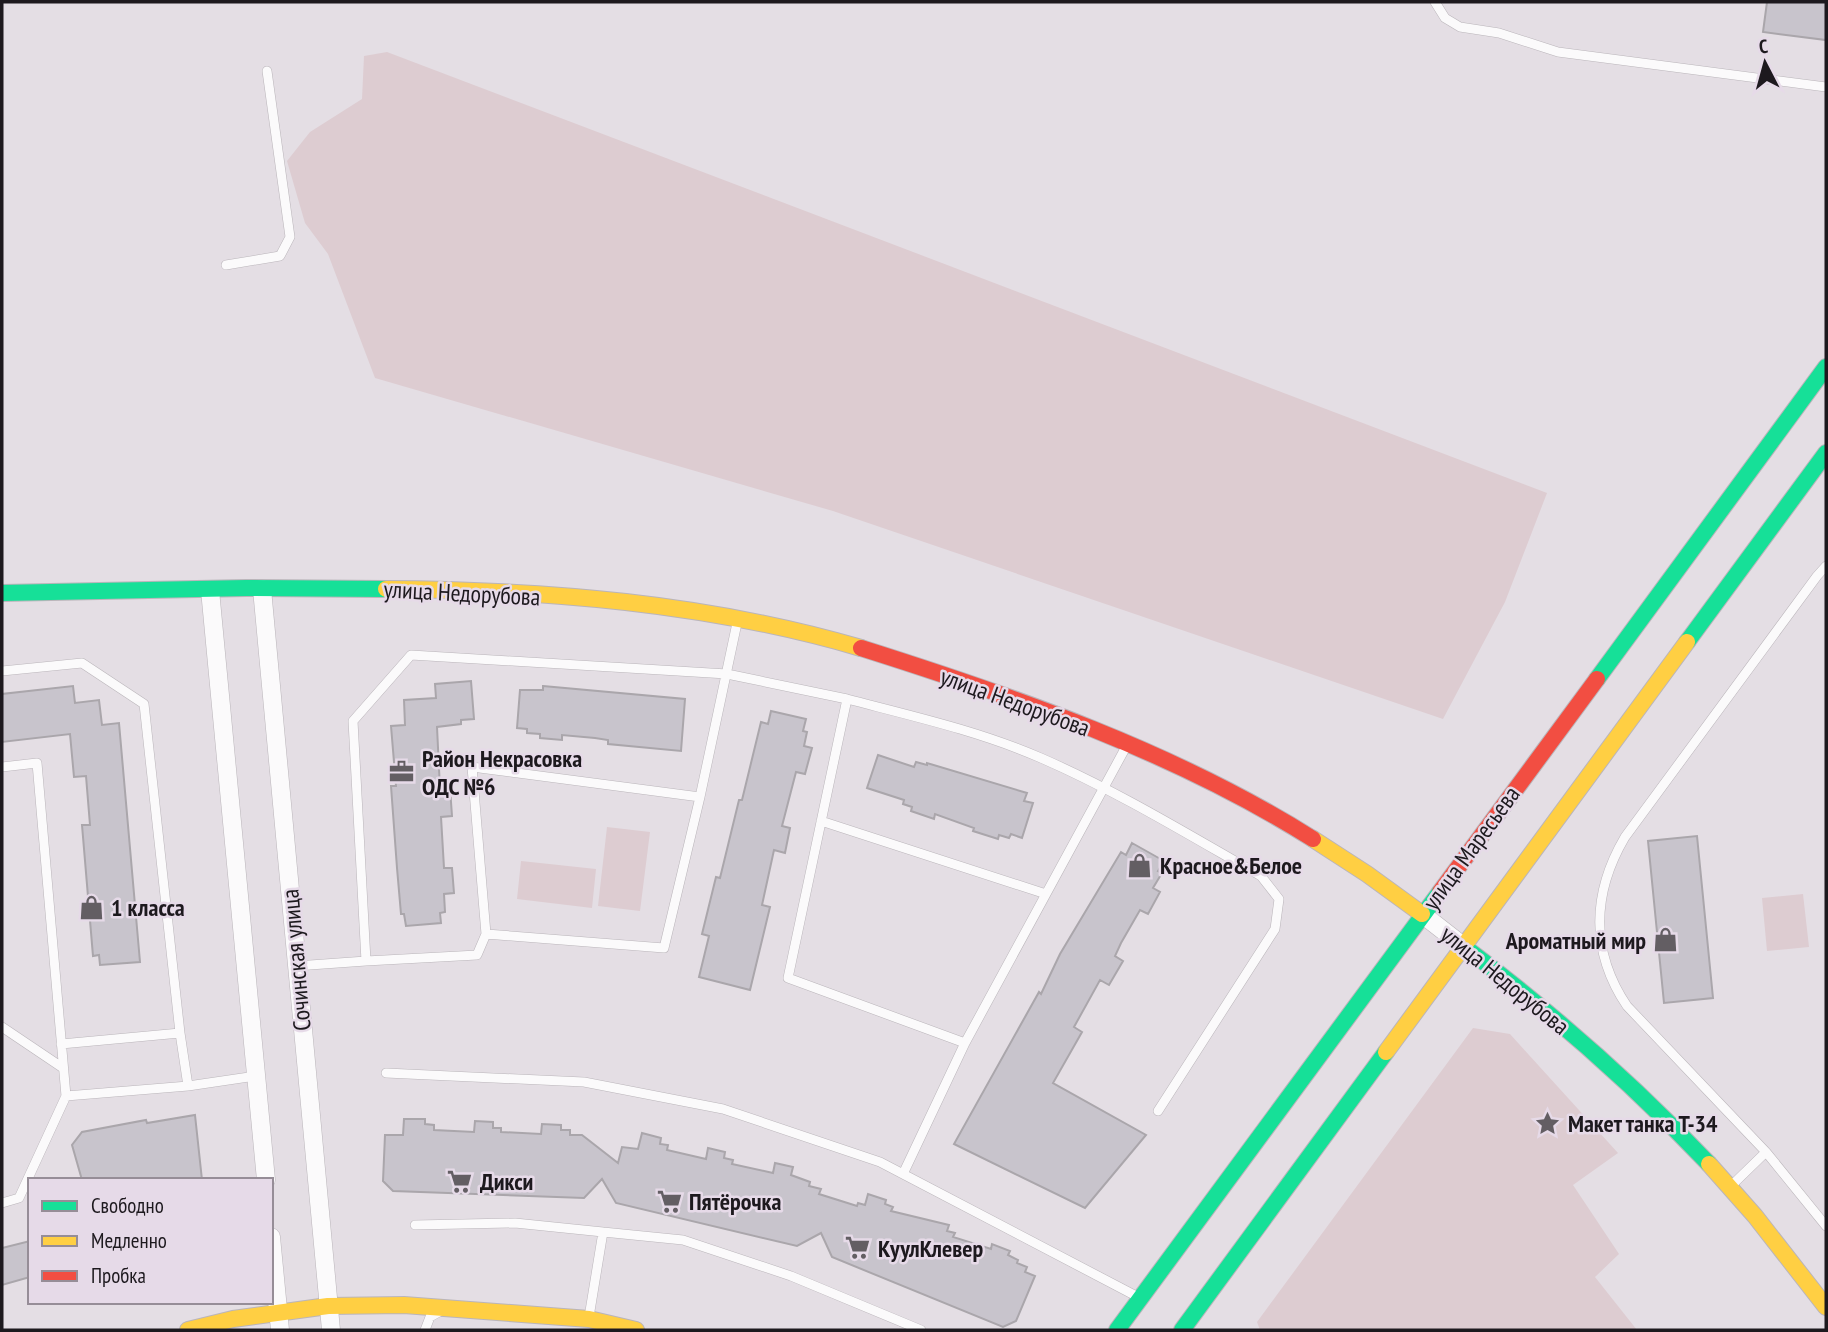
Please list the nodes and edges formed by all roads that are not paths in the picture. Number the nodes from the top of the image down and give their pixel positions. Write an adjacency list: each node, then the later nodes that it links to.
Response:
1 (1435, 2): 3 (lane)
2 (267, 71): 4 (lane)
3 (1826, 87)
4 (226, 265)
5 (1826, 367): 21 (street, улица Маресьева)
6 (1826, 453): 23 (street)
7 (1826, 566): 36 (lane)
8 (262, 589): 9 (street, улица Недорубова); 11 (street, улица Недорубова); 25 (street, Сочинская улица)
9 (210, 590): 10 (street, улица Недорубова); 32 (street, Сочинская улица)
10 (2, 593)
11 (738, 621): 13 (lane); 15 (street, улица Недорубова)
12 (2, 671): 27 (lane)
13 (727, 674): 14 (lane); 18 (lane); 24 (lane)
14 (848, 699): 17 (lane); 19 (lane)
15 (1128, 743): 17 (lane); 21 (street, улица Недорубова)
16 (2, 767): 29 (lane)
17 (1104, 787): 20 (lane); 35 (lane)
18 (700, 797): 22 (lane); 22 (lane)
19 (821, 821): 20 (lane); 28 (lane)
20 (1046, 894): 28 (lane)
21 (1422, 914): 23 (street, улица Недорубова); 47 (street, улица Маресьева)
22 (486, 934): 24 (lane)
23 (1463, 946): 41 (street, улица Недорубова); 59 (street)
24 (366, 961): 25 (lane)
25 (296, 966): 48 (street, Сочинская улица)
26 (2, 1027): 30 (lane)
27 (180, 1033): 29 (lane); 33 (lane)
28 (965, 1042): 37 (lane)
29 (61, 1044): 30 (lane)
30 (63, 1068): 34 (lane)
31 (386, 1073): 37 (lane)
32 (256, 1076): 33 (lane); 40 (street, Сочинская улица)
33 (188, 1086): 34 (lane)
34 (66, 1096): 38 (lane)
35 (1158, 1111)
36 (1766, 1152): 41 (lane); 44 (lane)
37 (903, 1174): 47 (lane)
38 (28, 1178)
39 (28, 1178): 42 (lane)
40 (266, 1178)
41 (1729, 1187): 49 (street, улица Недорубова)
42 (2, 1203)
43 (415, 1225): 45 (lane)
44 (1826, 1226)
45 (603, 1232): 51 (lane); 57 (lane)
46 (273, 1258): 52 (street)
47 (1141, 1298): 58 (street, улица Маресьева)
48 (328, 1306): 50 (street); 52 (street); 54 (street, Сочинская улица)
49 (1826, 1307)
50 (446, 1308): 51 (street); 55 (lane)
51 (589, 1319): 56 (street)
52 (279, 1322): 53 (street)
53 (188, 1330)
54 (331, 1330)
55 (425, 1330)
56 (636, 1330)
57 (921, 1330)
58 (1118, 1330)
59 (1182, 1330)

